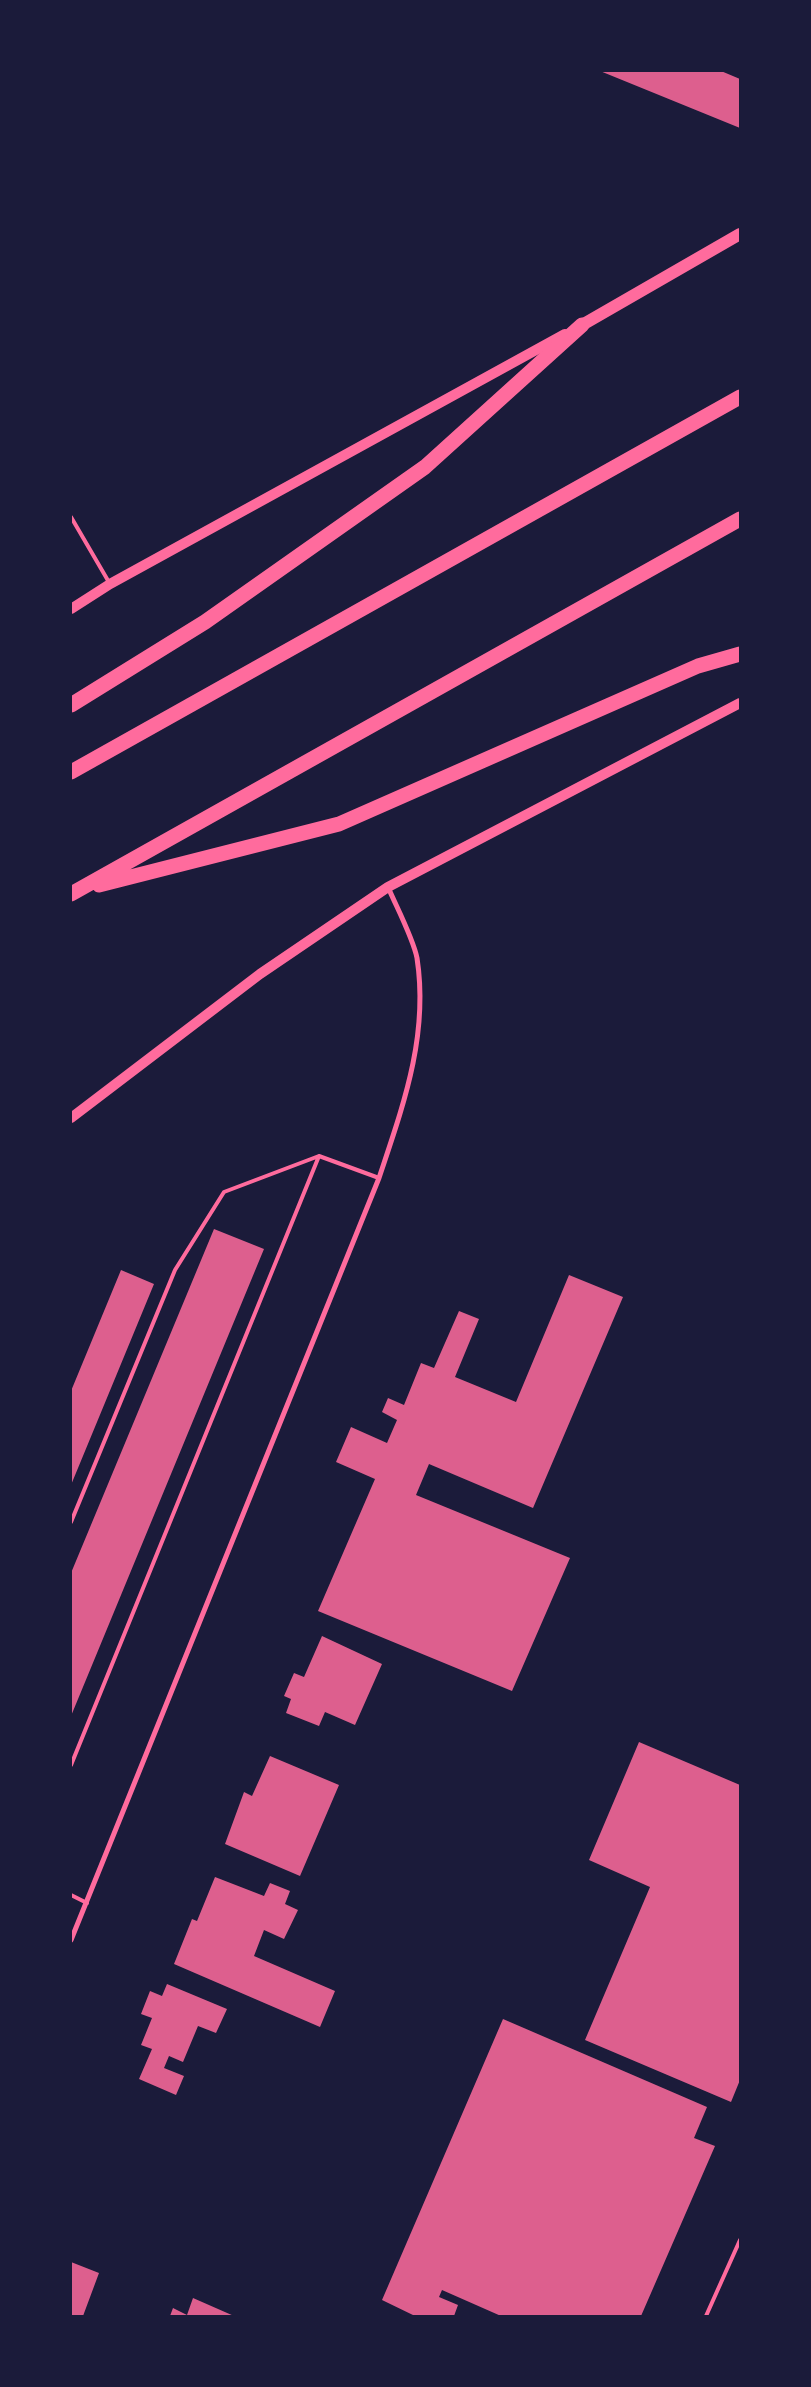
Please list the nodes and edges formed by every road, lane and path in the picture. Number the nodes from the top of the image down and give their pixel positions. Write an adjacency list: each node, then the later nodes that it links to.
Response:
1 (740, 234): 2 (main road)
2 (582, 325): 6 (main road); 10 (highway)
3 (740, 397): 11 (highway)
4 (71, 517): 6 (lane)
5 (740, 519): 13 (highway)
6 (110, 584): 7 (main road)
7 (71, 609)
8 (740, 654): 13 (highway)
9 (740, 703): 12 (main road)
10 (71, 705)
11 (71, 772)
12 (388, 886): 14 (main road); 16 (street)
13 (75, 892)
14 (71, 1118)
15 (319, 1156): 16 (lane); 17 (lane); 18 (lane)
16 (379, 1178): 20 (street)
17 (71, 1522)
18 (71, 1764)
19 (71, 1895): 20 (lane)
20 (87, 1902): 21 (street)
21 (71, 1940)
22 (740, 2240): 23 (lane)
23 (706, 2316)

